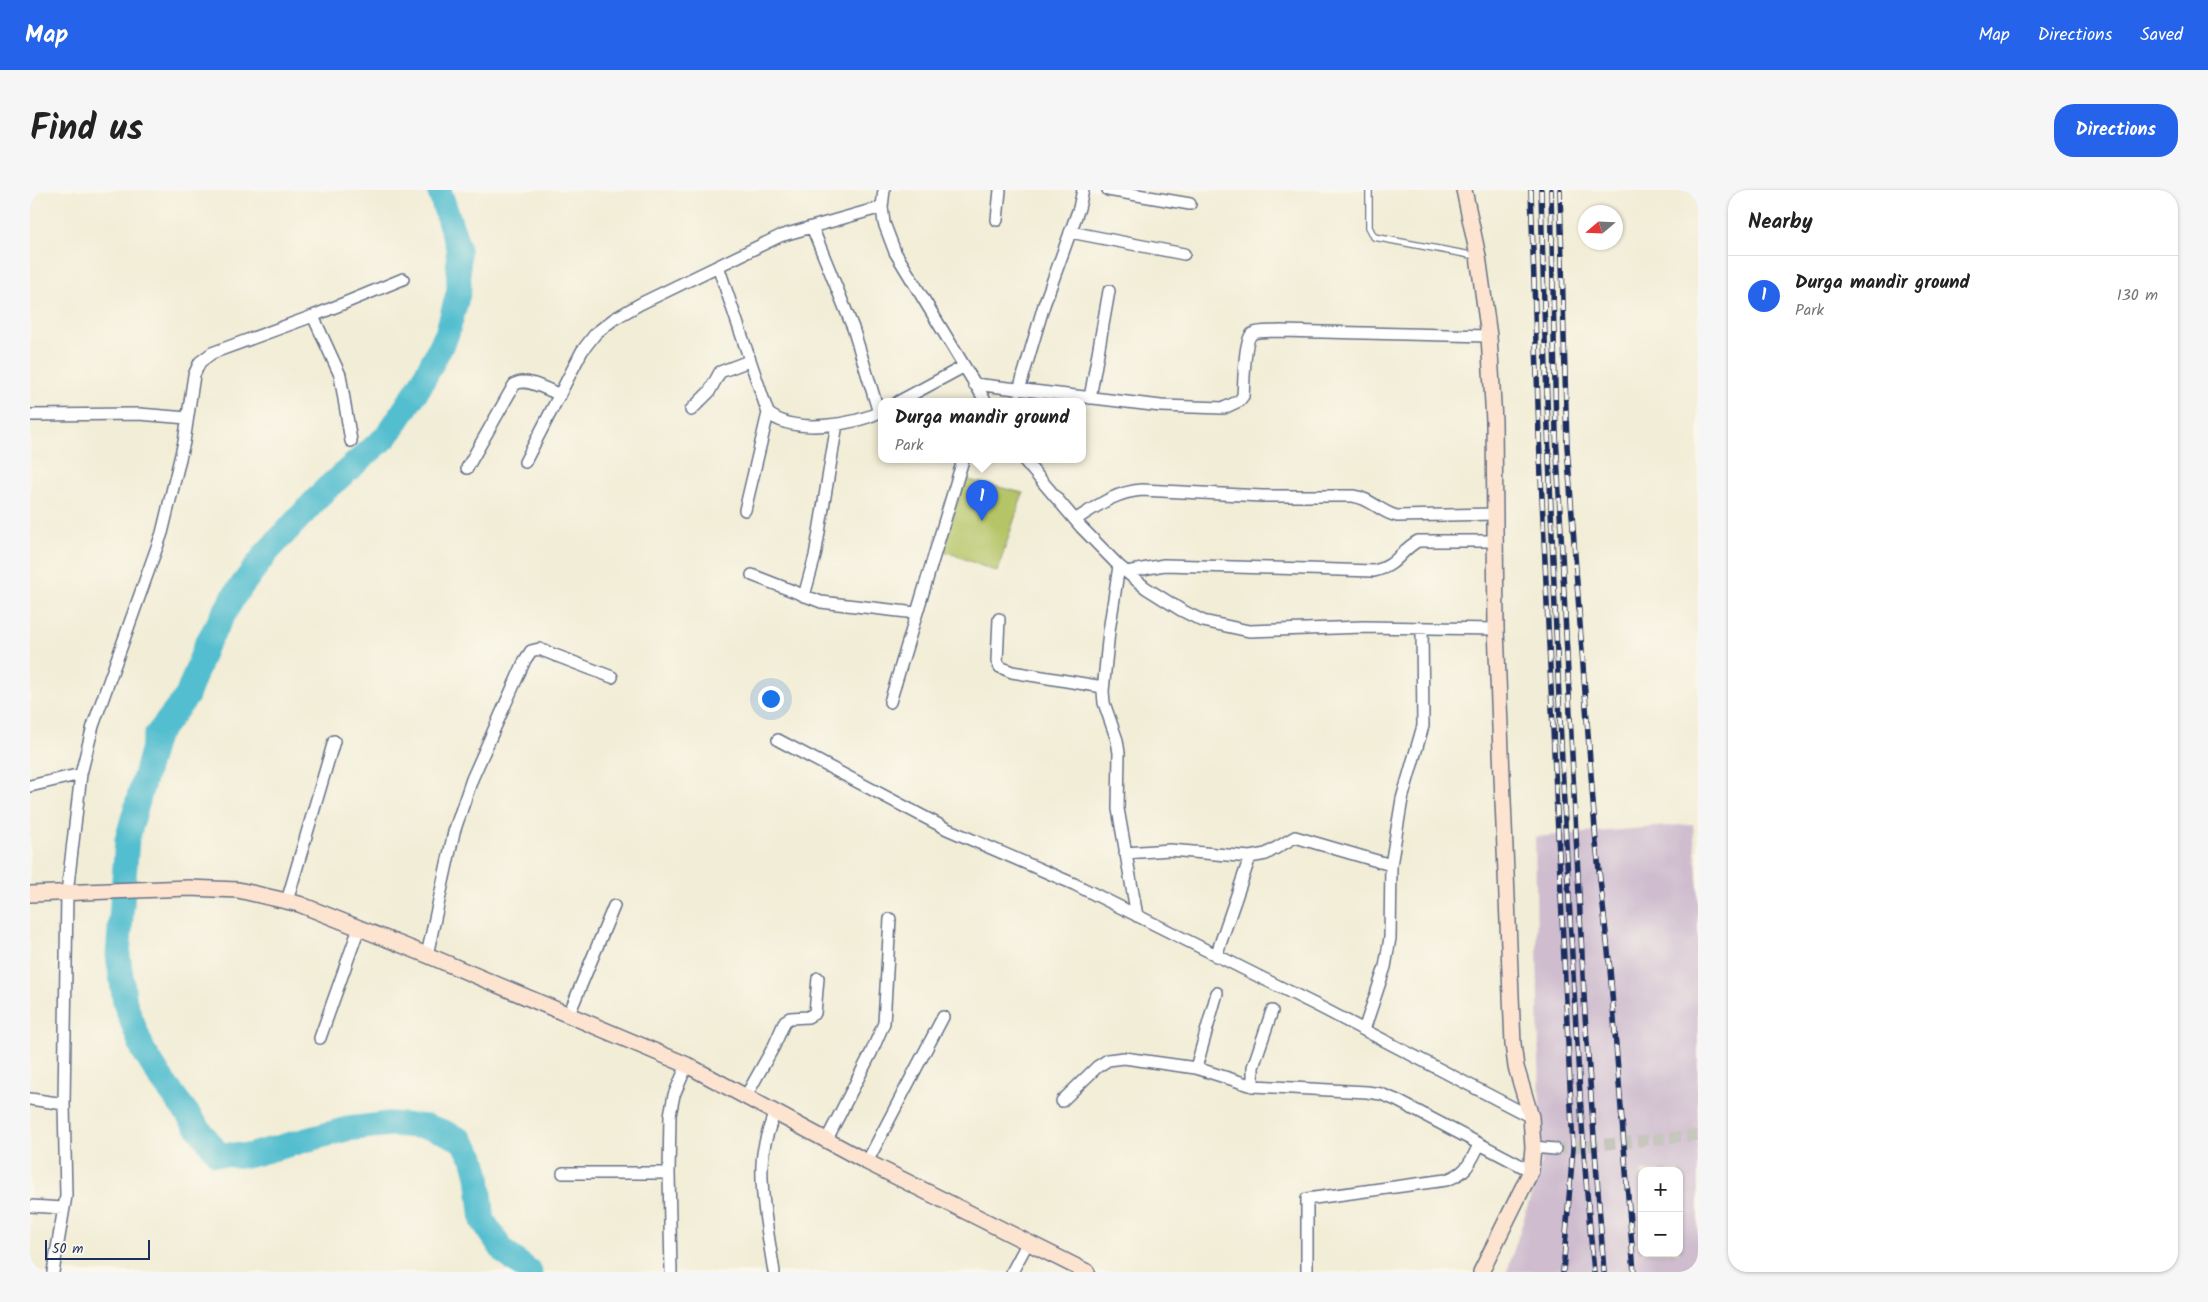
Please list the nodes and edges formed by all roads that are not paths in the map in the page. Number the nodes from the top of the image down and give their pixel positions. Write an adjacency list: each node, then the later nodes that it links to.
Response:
1 (884, 190): 8 (street)
2 (1000, 190): 9 (street)
3 (1083, 190): 11 (street)
4 (1108, 190): 7 (street)
5 (1369, 190): 13 (lane)
6 (1464, 190): 13 (street)
7 (1190, 204)
8 (882, 207): 10 (street); 20 (street)
9 (998, 220)
10 (812, 226): 14 (street); 27 (street)
11 (1070, 232): 12 (street); 22 (street)
12 (1184, 254)
13 (1478, 256): 18 (street)
14 (718, 266): 19 (street); 23 (street)
15 (404, 279): 17 (street)
16 (1109, 291): 26 (street)
17 (314, 316): 32 (street); 34 (street)
18 (1489, 336): 26 (street); 40 (street)
19 (749, 361): 28 (street); 29 (street)
20 (963, 367): 21 (street); 24 (street)
21 (974, 384): 22 (street); 25 (street)
22 (1019, 390): 26 (street)
23 (560, 395): 35 (street); 38 (street)
24 (905, 398)
25 (983, 398)
26 (1090, 398)
27 (878, 403)
28 (691, 410)
29 (768, 413): 33 (street); 39 (street)
30 (878, 413): 33 (street)
31 (32, 414): 32 (street)
32 (187, 418): 55 (street)
33 (837, 424): 45 (street)
34 (351, 441)
35 (525, 462)
36 (962, 463): 46 (street)
37 (1027, 463): 41 (street)
38 (467, 468)
39 (745, 510)
40 (1496, 514): 41 (street); 42 (street)
41 (1075, 520): 43 (street)
42 (1496, 541): 43 (street); 49 (street)
43 (1123, 569): 48 (street); 51 (street)
44 (752, 575): 45 (street)
45 (804, 596): 46 (street)
46 (916, 613): 52 (street)
47 (999, 619): 51 (street)
48 (1422, 628): 49 (street); 59 (street)
49 (1496, 629): 84 (street)
50 (612, 677): 67 (street)
51 (1103, 687): 57 (street)
52 (890, 702)
53 (778, 740): 64 (street)
54 (334, 741): 62 (street)
55 (81, 774): 56 (street); 60 (street)
56 (30, 786)
57 (1125, 853): 58 (street); 64 (street)
58 (1250, 857): 59 (street); 68 (street)
59 (1391, 865): 74 (street)
60 (67, 893): 61 (street); 62 (street); 82 (street)
61 (30, 894)
62 (287, 901): 66 (street)
63 (614, 906): 72 (street)
64 (1137, 916): 68 (street)
65 (890, 919): 85 (street)
66 (360, 928): 67 (street); 75 (street)
67 (427, 954): 72 (street)
68 (1216, 956): 74 (street)
69 (818, 978): 79 (street)
70 (1216, 993): 77 (street)
71 (1272, 1011): 78 (street)
72 (569, 1014): 76 (street)
73 (943, 1017): 89 (street)
74 (1364, 1030): 84 (street)
75 (320, 1038)
76 (687, 1065): 79 (street); 92 (street)
77 (1196, 1068): 78 (street); 81 (street)
78 (1253, 1086): 86 (street)
79 (746, 1096): 83 (street)
80 (30, 1099): 82 (street)
81 (1062, 1102)
82 (64, 1104): 94 (street)
83 (775, 1111): 85 (street); 98 (street)
84 (1531, 1117): 87 (street)
85 (826, 1141): 89 (street)
86 (1479, 1145): 90 (street); 101 (street)
87 (1533, 1147): 88 (street); 90 (street)
88 (1555, 1149)
89 (867, 1162): 95 (street)
90 (1531, 1171): 102 (street)
91 (563, 1173): 92 (street)
92 (669, 1173): 97 (street)
93 (30, 1206): 94 (street)
94 (64, 1208): 96 (street)
95 (1028, 1242): 99 (street); 100 (street)
96 (53, 1272)
97 (671, 1272)
98 (774, 1272)
99 (1012, 1272)
100 (1087, 1272)
101 (1307, 1272)
102 (1481, 1272)

